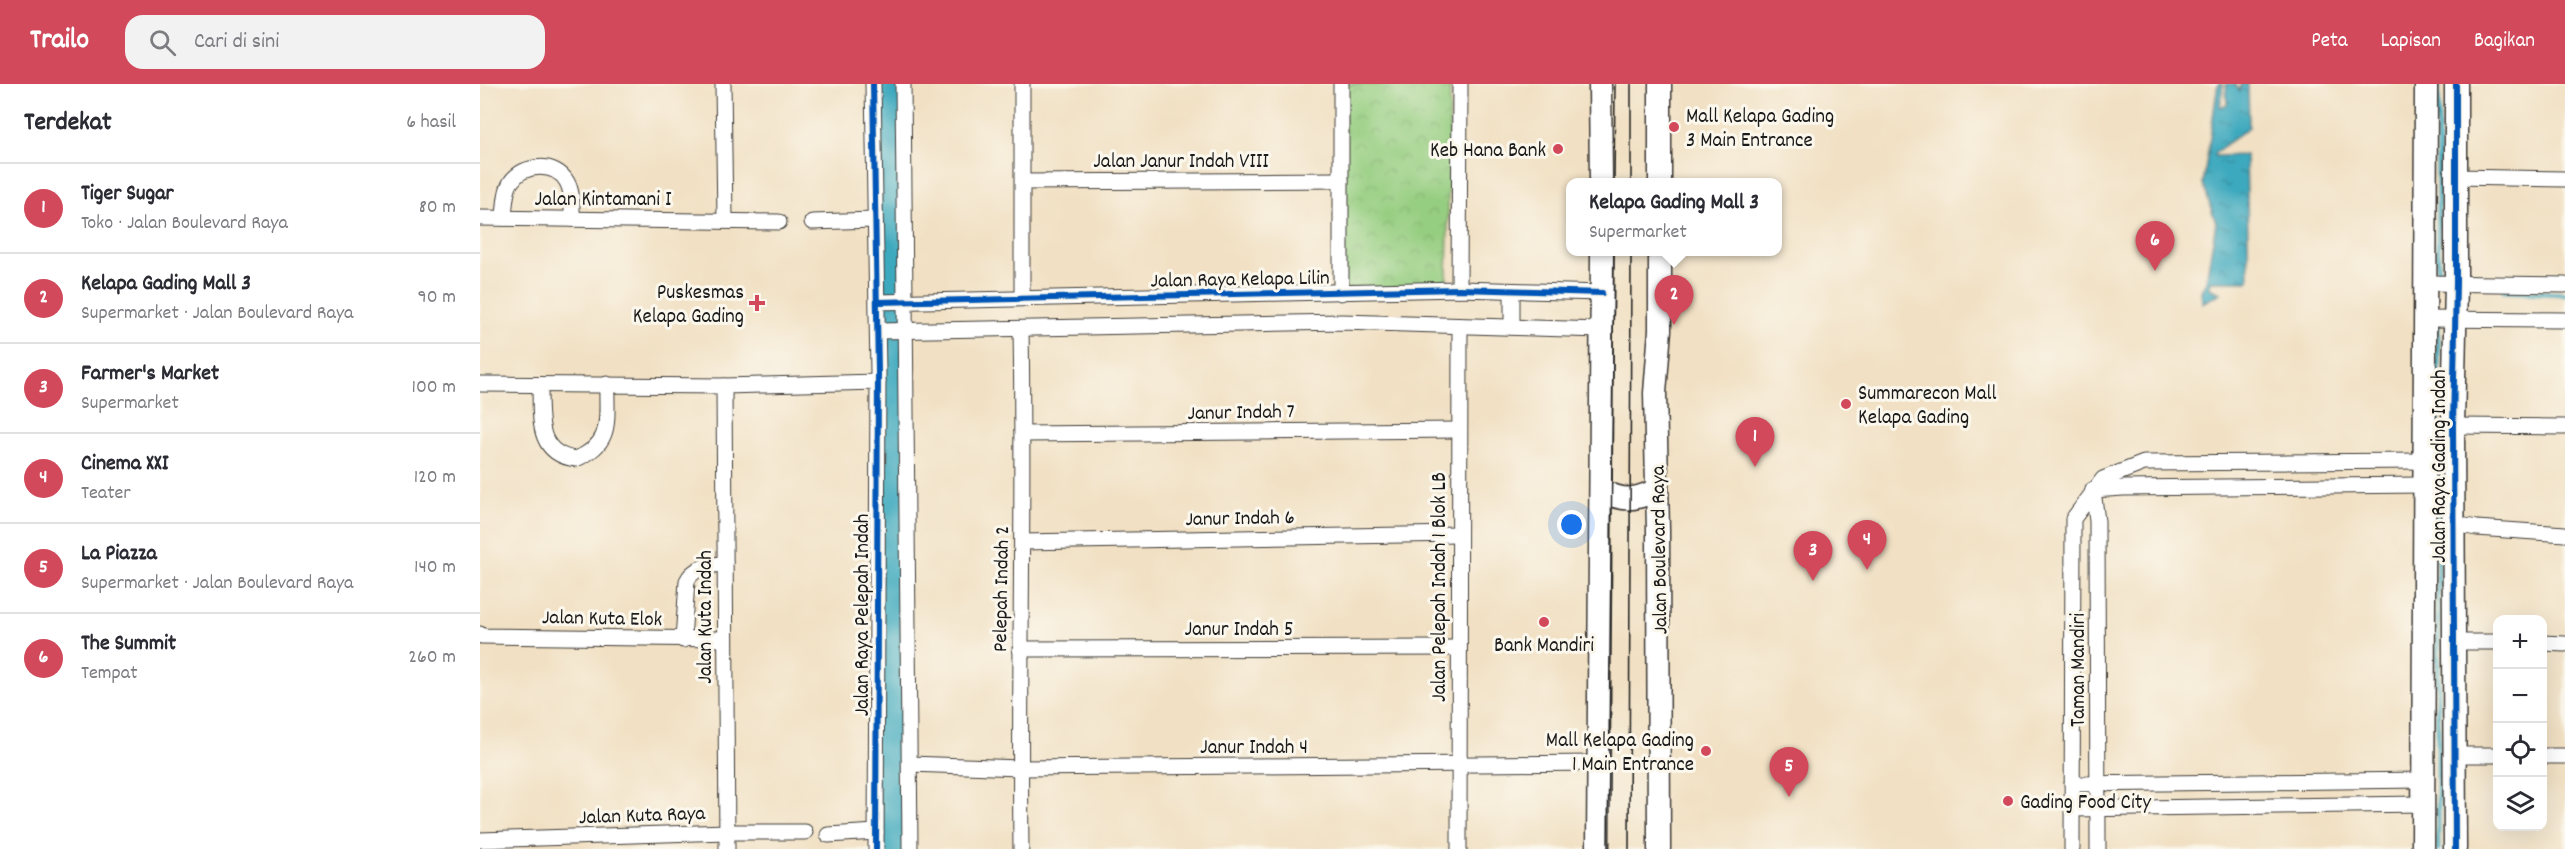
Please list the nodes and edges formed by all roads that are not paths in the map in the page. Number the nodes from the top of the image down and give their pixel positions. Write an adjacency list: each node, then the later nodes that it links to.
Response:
1 (723, 84): 20 (street)
2 (873, 84): 21 (street, Jalan Raya Pelepah Indah)
3 (903, 84): 35 (street)
4 (1022, 84): 16 (street)
5 (1341, 84): 15 (street)
6 (1460, 84): 29 (street)
7 (1600, 84): 12 (street)
8 (1660, 84): 13 (street)
9 (2426, 84): 26 (street, Jalan Raya Gading Indah)
10 (2456, 84): 11 (street, Jalan Raya Gading Indah)
11 (2456, 177): 14 (street); 27 (street, Jalan Raya Gading Indah)
12 (1601, 178)
13 (1660, 178)
14 (2565, 179)
15 (1341, 180): 16 (street, Jalan Janur Indah VIII); 31 (street)
16 (1023, 182): 33 (street)
17 (480, 218): 18 (street, Jalan Kintamani I)
18 (504, 219): 19 (street, Jalan Kintamani I); 19 (street)
19 (572, 219): 20 (street, Jalan Kintamani I)
20 (725, 219): 22 (street, Jalan Kintamani I)
21 (874, 220): 23 (street); 34 (street, Jalan Raya Pelepah Indah)
22 (779, 222)
23 (812, 222)
24 (1602, 256): 32 (street)
25 (1660, 256): 62 (street, Jalan Boulevard Raya)
26 (2425, 283): 27 (street); 36 (street, Jalan Raya Gading Indah)
27 (2456, 283): 28 (street); 37 (street, Jalan Raya Gading Indah)
28 (2565, 285)
29 (1459, 289): 30 (street, Jalan Raya Kelapa Lilin); 31 (street, Jalan Raya Kelapa Lilin)
30 (1512, 291): 32 (street, Jalan Raya Kelapa Lilin); 40 (street)
31 (1341, 293): 33 (street, Jalan Raya Kelapa Lilin)
32 (1602, 294): 44 (street)
33 (1022, 297): 35 (street, Jalan Raya Kelapa Lilin)
34 (880, 302): 35 (street, Jalan Raya Kelapa Lilin); 43 (street, Jalan Raya Pelepah Indah)
35 (903, 303): 41 (street)
36 (2427, 319): 37 (street); 54 (street, Jalan Raya Gading Indah)
37 (2452, 320): 38 (street); 50 (street, Jalan Raya Gading Indah)
38 (2565, 320)
39 (1460, 326): 40 (street); 42 (street); 52 (street, Jalan Pelepah Indah 1 Blok LB)
40 (1512, 327): 44 (street)
41 (904, 329): 42 (street); 43 (street); 82 (street)
42 (1021, 329): 53 (street, Pelepah Indah 2)
43 (881, 330): 45 (street, Jalan Raya Pelepah Indah)
44 (1602, 330): 61 (street)
45 (878, 377): 49 (street); 95 (street, Jalan Raya Pelepah Indah)
46 (480, 384): 48 (street)
47 (607, 384): 48 (street); 48 (street); 49 (street)
48 (540, 385)
49 (724, 386): 67 (street, Jalan Kuta Indah)
50 (2453, 426): 51 (street); 63 (street, Jalan Raya Gading Indah)
51 (2565, 427)
52 (1460, 430): 53 (street, Janur Indah 7); 64 (street, Jalan Pelepah Indah 1 Blok LB)
53 (1023, 434): 66 (street, Pelepah Indah 2)
54 (2424, 461): 55 (street); 57 (street, Jalan Raya Gading Indah)
55 (2241, 462): 56 (street); 60 (street)
56 (2217, 463): 58 (street); 59 (street)
57 (2424, 484): 60 (street); 85 (street, Jalan Raya Gading Indah)
58 (2098, 485): 59 (street); 87 (street, Taman Mandiri); 88 (street, Taman Mandiri)
59 (2218, 487): 60 (street)
60 (2242, 487)
61 (1602, 500): 62 (street); 81 (street)
62 (1655, 502): 104 (street, Jalan Boulevard Raya)
63 (2454, 524): 65 (street); 71 (street, Jalan Raya Gading Indah)
64 (1459, 534): 66 (street, Janur Indah 6); 75 (street, Jalan Pelepah Indah 1 Blok LB)
65 (2565, 534)
66 (1022, 542): 76 (street, Pelepah Indah 2)
67 (725, 563): 69 (street, Jalan Kuta Indah); 70 (street)
68 (480, 636): 70 (street, Jalan Kuta Elok)
69 (723, 639): 70 (street, Jalan Kuta Elok); 93 (street, Jalan Kuta Indah)
70 (683, 640)
71 (2454, 642): 72 (street); 77 (street, Jalan Raya Gading Indah)
72 (2493, 642)
73 (2547, 643): 74 (street)
74 (2565, 644)
75 (1459, 648): 76 (street, Janur Indah 5); 83 (street, Jalan Pelepah Indah 1 Blok LB)
76 (1020, 649): 84 (street, Pelepah Indah 2)
77 (2456, 755): 78 (street); 108 (street, Jalan Raya Gading Indah)
78 (2493, 755)
79 (2547, 756): 80 (street)
80 (2565, 756)
81 (1598, 763): 83 (street, Janur Indah 4); 103 (street)
82 (910, 764): 84 (street, Janur Indah 4); 100 (street)
83 (1458, 765): 84 (street, Janur Indah 4); 102 (street, Jalan Pelepah Indah 1 Blok LB)
84 (1020, 768): 101 (street, Pelepah Indah 2)
85 (2423, 780): 86 (street); 89 (street, Jalan Raya Gading Indah)
86 (2218, 783): 88 (street); 91 (street)
87 (2072, 784): 88 (street); 92 (street, Taman Mandiri)
88 (2098, 784): 90 (street, Taman Mandiri)
89 (2422, 804): 91 (street); 107 (street, Jalan Raya Gading Indah)
90 (2098, 807): 91 (street); 92 (street); 106 (street, Taman Mandiri)
91 (2218, 807)
92 (2072, 809): 105 (street, Taman Mandiri)
93 (727, 832): 94 (street, Jalan Kuta Raya); 97 (street, Jalan Kuta Raya); 98 (street, Jalan Kuta Indah)
94 (806, 832)
95 (876, 832): 96 (street); 99 (street, Jalan Raya Pelepah Indah)
96 (828, 835)
97 (480, 840)
98 (727, 849)
99 (876, 849)
100 (910, 849)
101 (1021, 849)
102 (1459, 849)
103 (1598, 849)
104 (1659, 849)
105 (2072, 849)
106 (2098, 849)
107 (2423, 849)
108 (2455, 849)

